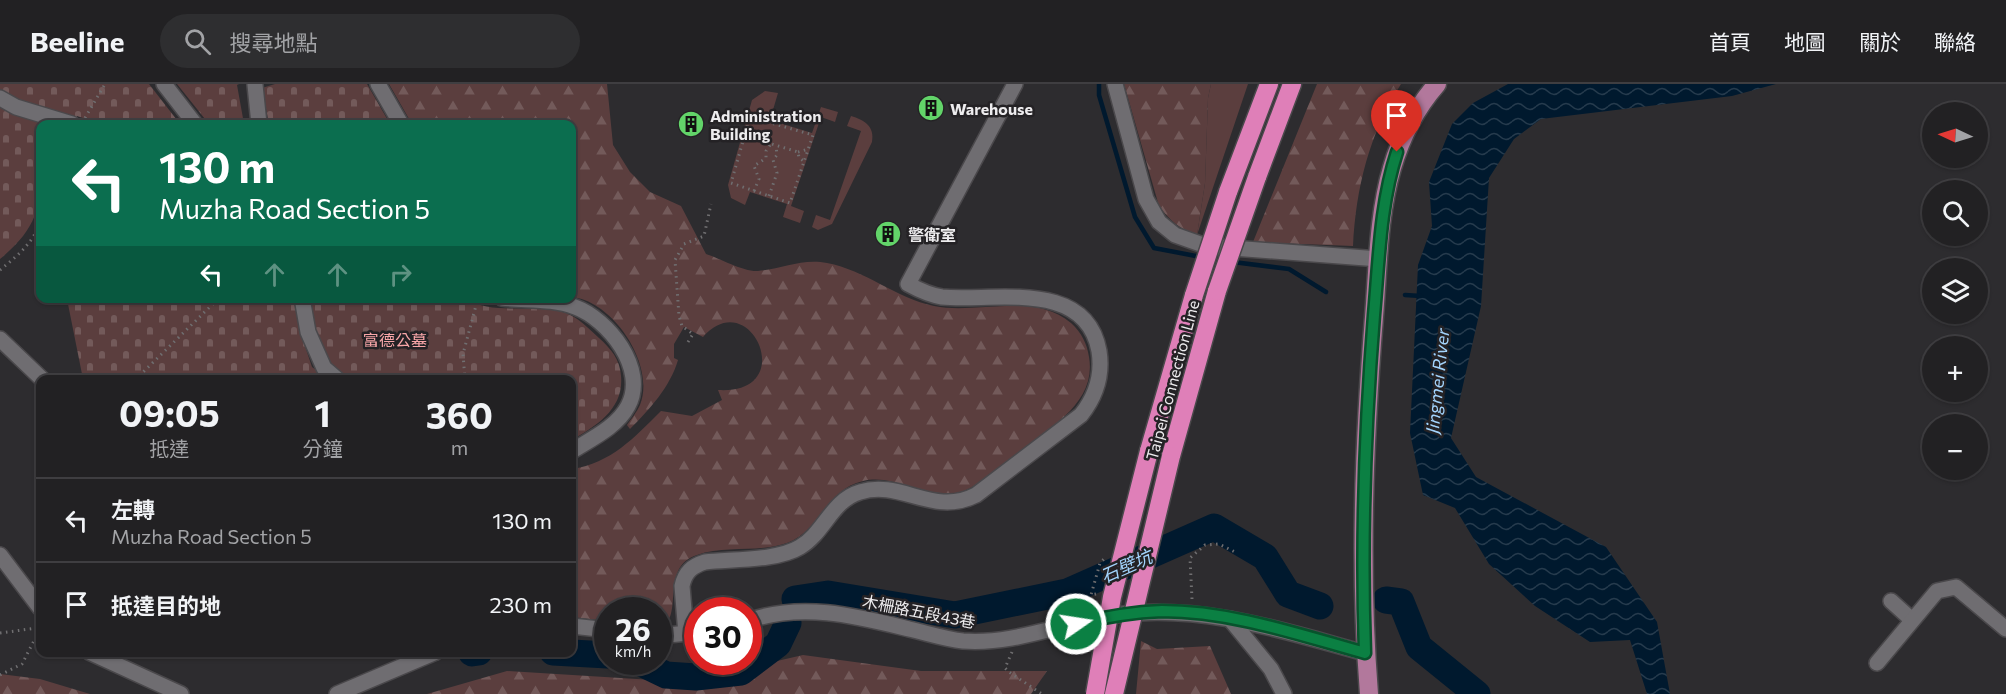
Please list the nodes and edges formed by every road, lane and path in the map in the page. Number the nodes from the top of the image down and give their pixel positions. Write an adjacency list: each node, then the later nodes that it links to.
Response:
1 (105, 84): 12 (path)
2 (164, 84): 13 (street)
3 (378, 84): 15 (street)
4 (1015, 84): 48 (street)
5 (1115, 84): 31 (street)
6 (1269, 84): 49 (highway, Taipei Connection Line, bridge)
7 (1292, 84): 73 (highway, Taipei Connection Line, bridge)
8 (255, 85): 14 (street)
9 (1435, 85): 31 (main road)
10 (0, 98): 11 (street)
11 (59, 120)
12 (83, 120)
13 (192, 120)
14 (259, 120)
15 (399, 120)
16 (746, 130): 18 (path); 19 (path); 22 (path)
17 (722, 134): 19 (path)
18 (752, 138): 19 (path); 20 (path)
19 (743, 142): 27 (path)
20 (771, 144): 21 (path); 24 (path)
21 (776, 146): 23 (path); 25 (path)
22 (808, 149): 23 (path); 26 (path)
23 (798, 152): 26 (path)
24 (766, 158): 25 (path); 27 (path)
25 (773, 160): 28 (path)
26 (804, 161): 28 (path)
27 (754, 191): 28 (path)
28 (769, 196)
29 (711, 204): 38 (path)
30 (36, 235): 32 (path)
31 (1379, 259): 63 (main road)
32 (0, 270)
33 (214, 303): 40 (path)
34 (303, 303): 41 (street)
35 (477, 303): 42 (path)
36 (557, 303): 43 (street)
37 (0, 339): 39 (street)
38 (688, 342)
39 (38, 375)
40 (140, 375)
41 (332, 375)
42 (465, 375)
43 (576, 448)
44 (1237, 553): 52 (path)
45 (0, 555): 51 (street)
46 (1100, 563): 47 (path)
47 (1091, 595)
48 (684, 597)
49 (1112, 597): 71 (highway, bridge); 72 (highway, Taipei Connection Line, bridge)
50 (1891, 601): 55 (street)
51 (36, 603)
52 (1193, 613): 54 (street, 木柵路五段43巷); 61 (street, 木柵路五段43巷)
53 (762, 617): 61 (street, 木柵路五段43巷)
54 (1230, 619): 63 (street, 木柵路五段43巷); 74 (street)
55 (1912, 620): 59 (street); 66 (street)
56 (576, 626): 58 (street)
57 (36, 628): 60 (path)
58 (594, 628)
59 (2006, 630)
60 (0, 633)
61 (1019, 636): 70 (path)
62 (36, 637): 67 (path)
63 (1365, 653): 75 (main road)
64 (100, 657): 68 (street)
65 (424, 657): 69 (street)
66 (1876, 663)
67 (0, 675)
68 (181, 694)
69 (337, 694)
70 (1042, 694)
71 (1086, 694)
72 (1095, 694)
73 (1114, 694)
74 (1284, 694)
75 (1369, 694)

